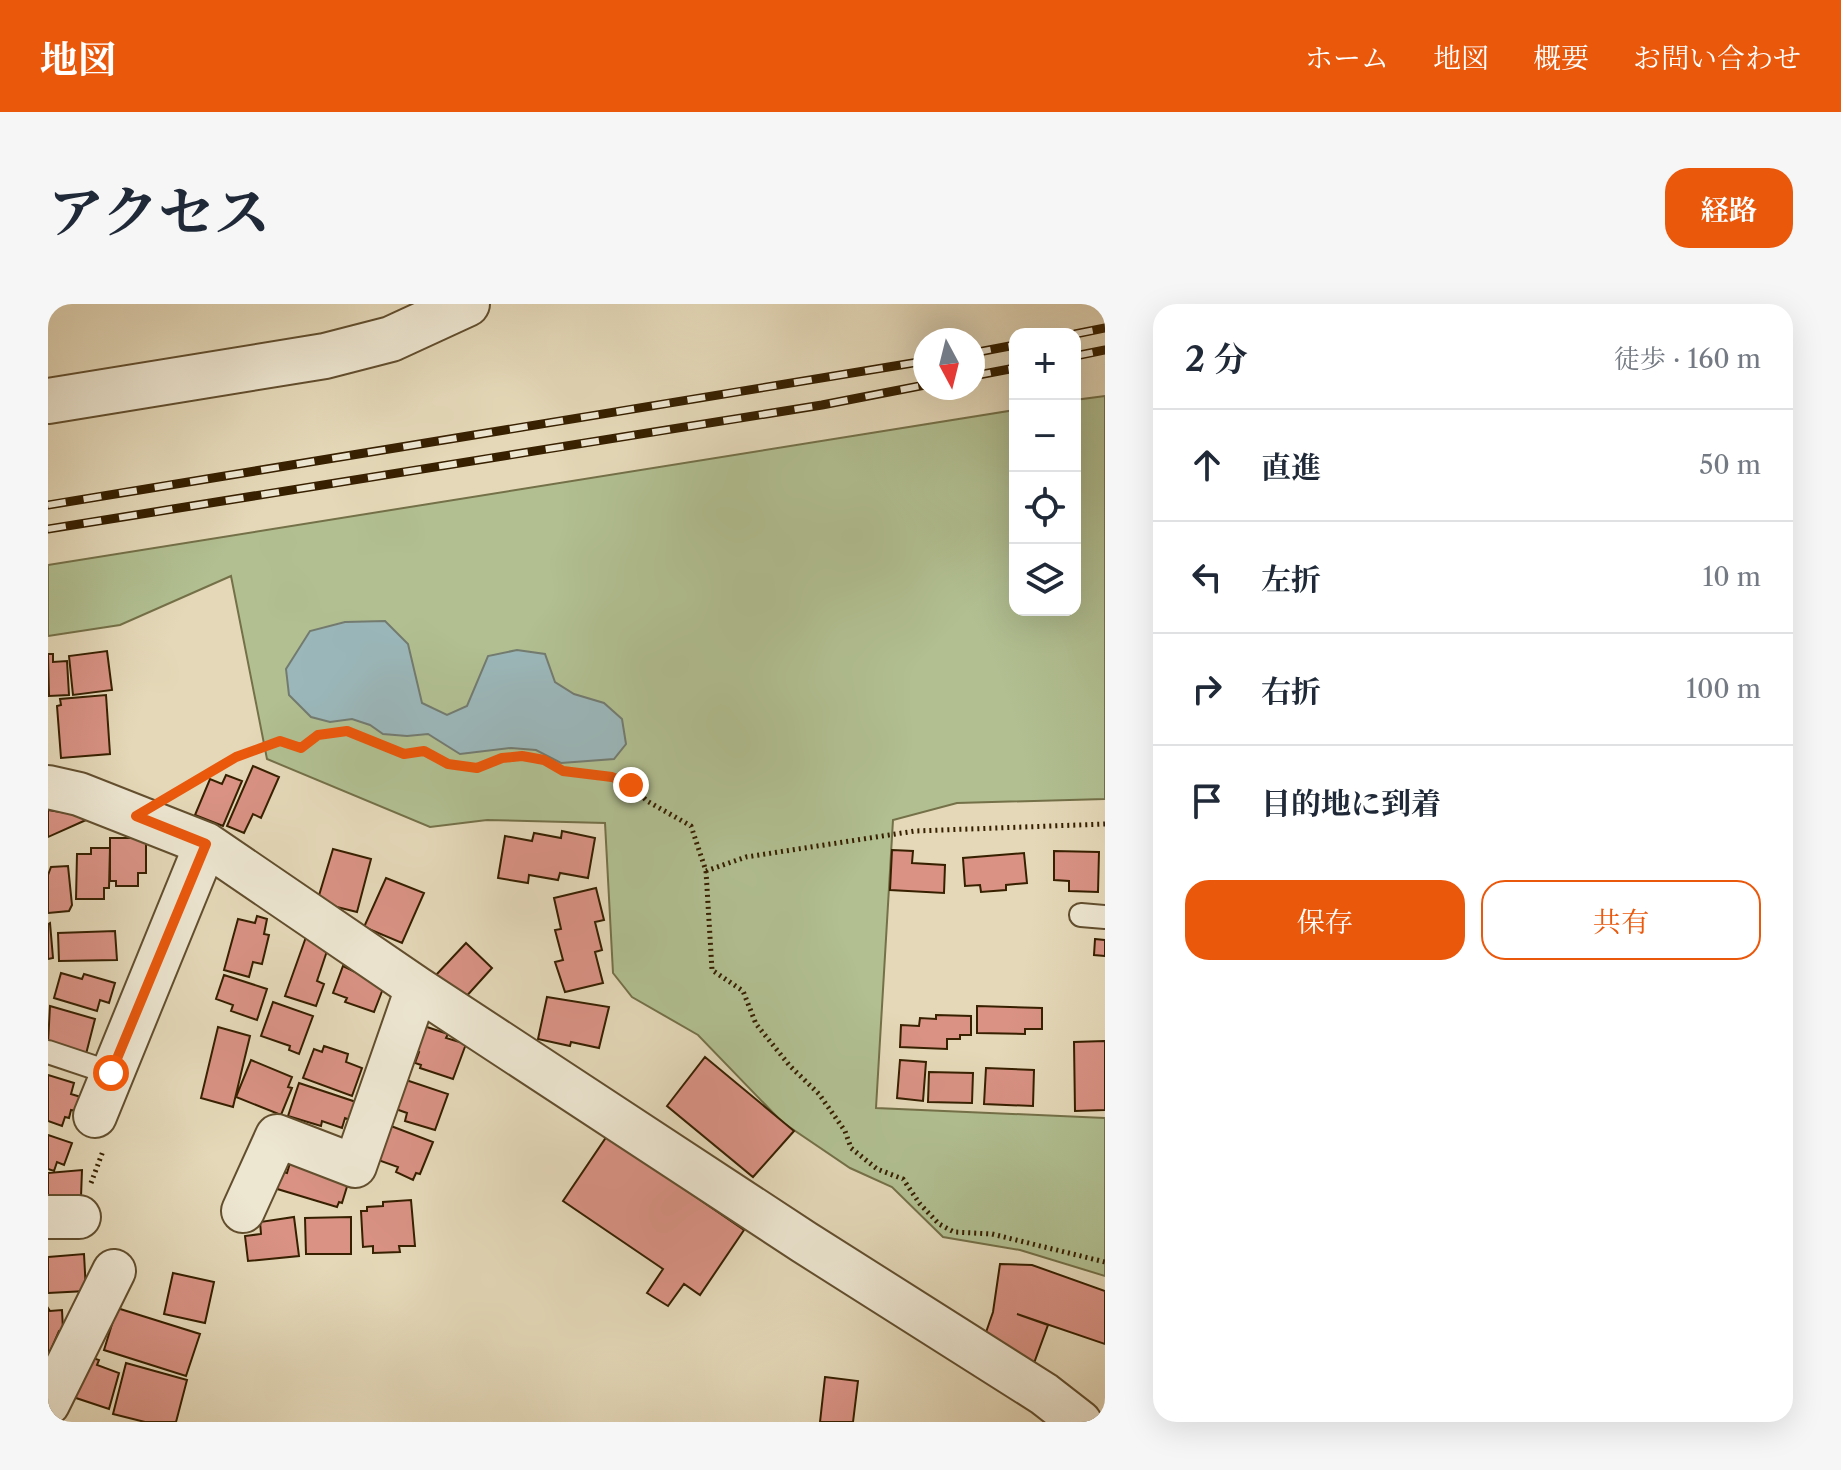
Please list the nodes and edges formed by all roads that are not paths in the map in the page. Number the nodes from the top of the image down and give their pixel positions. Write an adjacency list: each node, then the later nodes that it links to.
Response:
1 (467, 304): 2 (street)
2 (48, 401)
3 (48, 787): 4 (street)
4 (206, 844): 7 (street); 9 (street)
5 (1081, 915): 6 (lane)
6 (1105, 917)
7 (417, 988): 11 (street); 14 (street)
8 (48, 1052): 9 (lane)
9 (111, 1073): 10 (street)
10 (95, 1116)
11 (243, 1211)
12 (114, 1271): 13 (street)
13 (48, 1404)
14 (1080, 1422)

